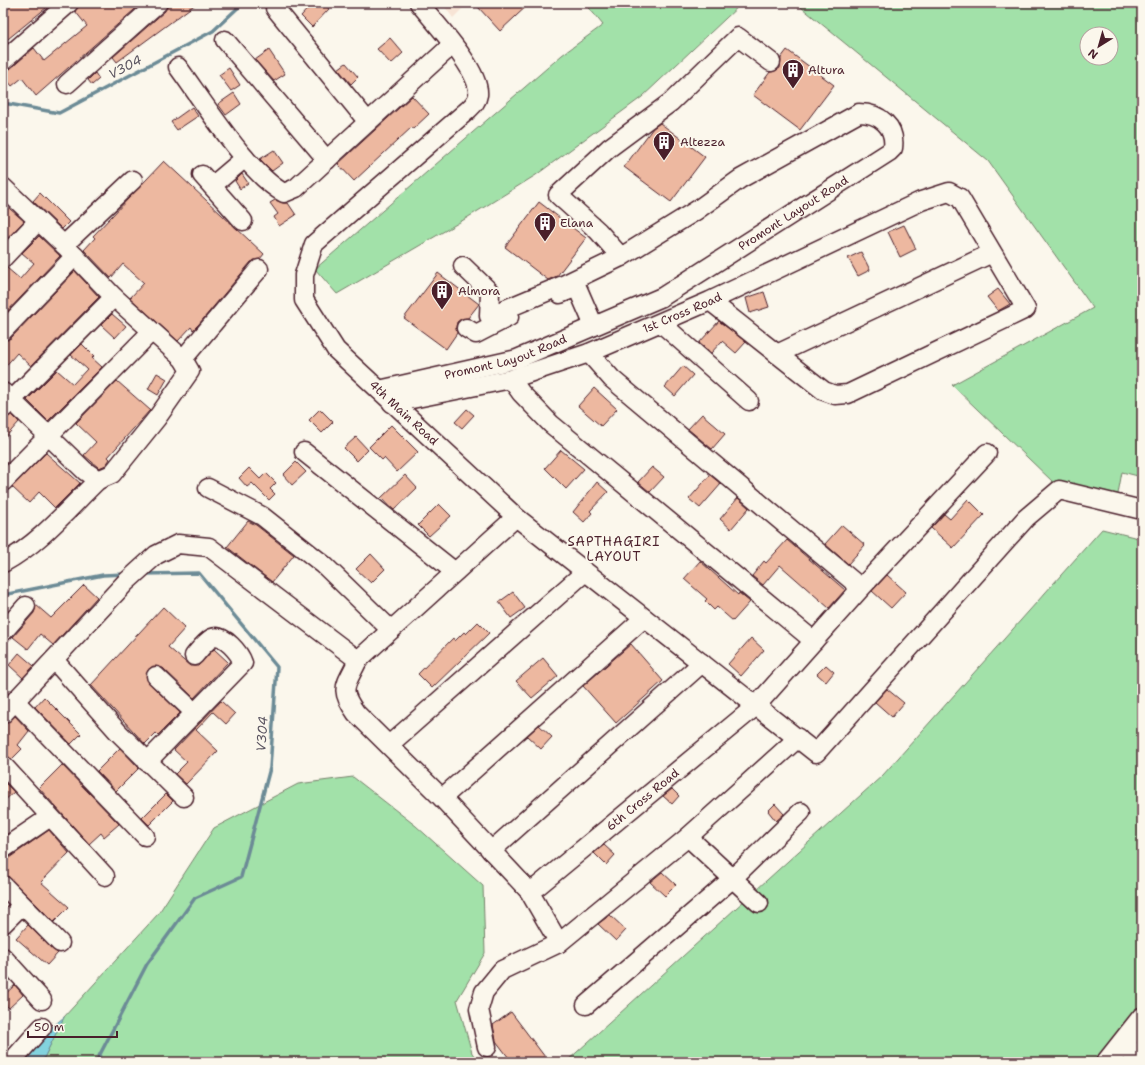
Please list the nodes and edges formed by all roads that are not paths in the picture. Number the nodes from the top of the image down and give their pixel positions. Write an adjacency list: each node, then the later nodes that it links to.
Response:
1 (69, 3): 7 (street)
2 (158, 3): 10 (street)
3 (419, 3): 6 (street)
4 (275, 8): 11 (street)
5 (226, 40): 13 (street)
6 (452, 45): 11 (street); 35 (street, 4th Main Road)
7 (3, 61)
8 (771, 62): 20 (street)
9 (178, 67): 12 (street)
10 (67, 84)
11 (368, 122): 13 (street)
12 (245, 158): 13 (street); 16 (street)
13 (327, 160)
14 (133, 180): 18 (street)
15 (3, 187): 17 (street)
16 (243, 220)
17 (38, 221): 18 (street); 21 (street)
18 (69, 251): 24 (street); 29 (street)
19 (992, 253): 25 (street, 1st Cross Road); 32 (street); 32 (street)
20 (622, 257): 22 (street, Promont Layout Road); 27 (street, Promont Layout Road)
21 (3, 258)
22 (463, 266)
23 (259, 269): 33 (street)
24 (114, 298): 30 (street); 36 (street)
25 (710, 301): 26 (street, 1st Cross Road); 32 (street)
26 (661, 323): 31 (street, 1st Cross Road); 37 (street)
27 (594, 326): 28 (street); 35 (street, Promont Layout Road)
28 (466, 328)
29 (3, 331)
30 (151, 332): 33 (street); 39 (street)
31 (589, 352): 34 (street, 1st Cross Road); 50 (street)
32 (777, 354)
33 (184, 359): 42 (street)
34 (511, 379): 38 (street, 1st Cross Road); 55 (street)
35 (379, 390): 38 (street, 4th Main Road)
36 (6, 400): 39 (street)
37 (749, 401)
38 (392, 403): 46 (street, 4th Main Road)
39 (49, 436): 42 (street); 43 (street)
40 (304, 452): 48 (street)
41 (987, 453): 50 (street, 6th Cross Road)
42 (98, 480): 47 (street)
43 (3, 482)
44 (208, 488): 53 (street)
45 (1142, 510): 64 (street, 4th Main Road)
46 (516, 517): 48 (street); 49 (street, 4th Main Road)
47 (3, 563)
48 (455, 572): 53 (street)
49 (586, 572): 52 (street, 4th Main Road); 65 (street)
50 (861, 588): 55 (street, 6th Cross Road)
51 (26, 606): 54 (street)
52 (644, 618): 59 (street, 4th Main Road); 69 (street)
53 (391, 630): 58 (street)
54 (3, 632)
55 (814, 642): 61 (street, 6th Cross Road)
56 (194, 656): 63 (street)
57 (54, 660): 58 (street); 62 (street); 66 (street)
58 (358, 660): 65 (street)
59 (702, 663): 61 (street, 4th Main Road); 75 (street)
60 (156, 676): 63 (street)
61 (756, 706): 64 (street, 4th Main Road); 79 (street, 6th Cross Road)
62 (9, 708): 72 (street)
63 (195, 713): 66 (street)
64 (798, 738): 73 (street)
65 (389, 745): 69 (street)
66 (147, 762): 68 (street)
67 (3, 765): 71 (street)
68 (184, 797)
69 (442, 798): 75 (street)
70 (801, 812): 77 (street)
71 (50, 817): 74 (street); 76 (street)
72 (145, 836)
73 (688, 837): 77 (street); 84 (street)
74 (3, 849)
75 (491, 851): 79 (street)
76 (105, 876)
77 (732, 879): 80 (street); 87 (street)
78 (3, 885): 81 (street)
79 (529, 892): 84 (street)
80 (759, 902)
81 (22, 905): 82 (street); 83 (street)
82 (3, 924)
83 (60, 943)
84 (559, 943): 90 (street)
85 (3, 957): 86 (street)
86 (42, 1000)
87 (586, 1005)
88 (1142, 1019): 93 (highway)
89 (42, 1027): 92 (street)
90 (487, 1047)
91 (1142, 1053): 94 (highway)
92 (11, 1062)
93 (1108, 1062)
94 (1135, 1062)

